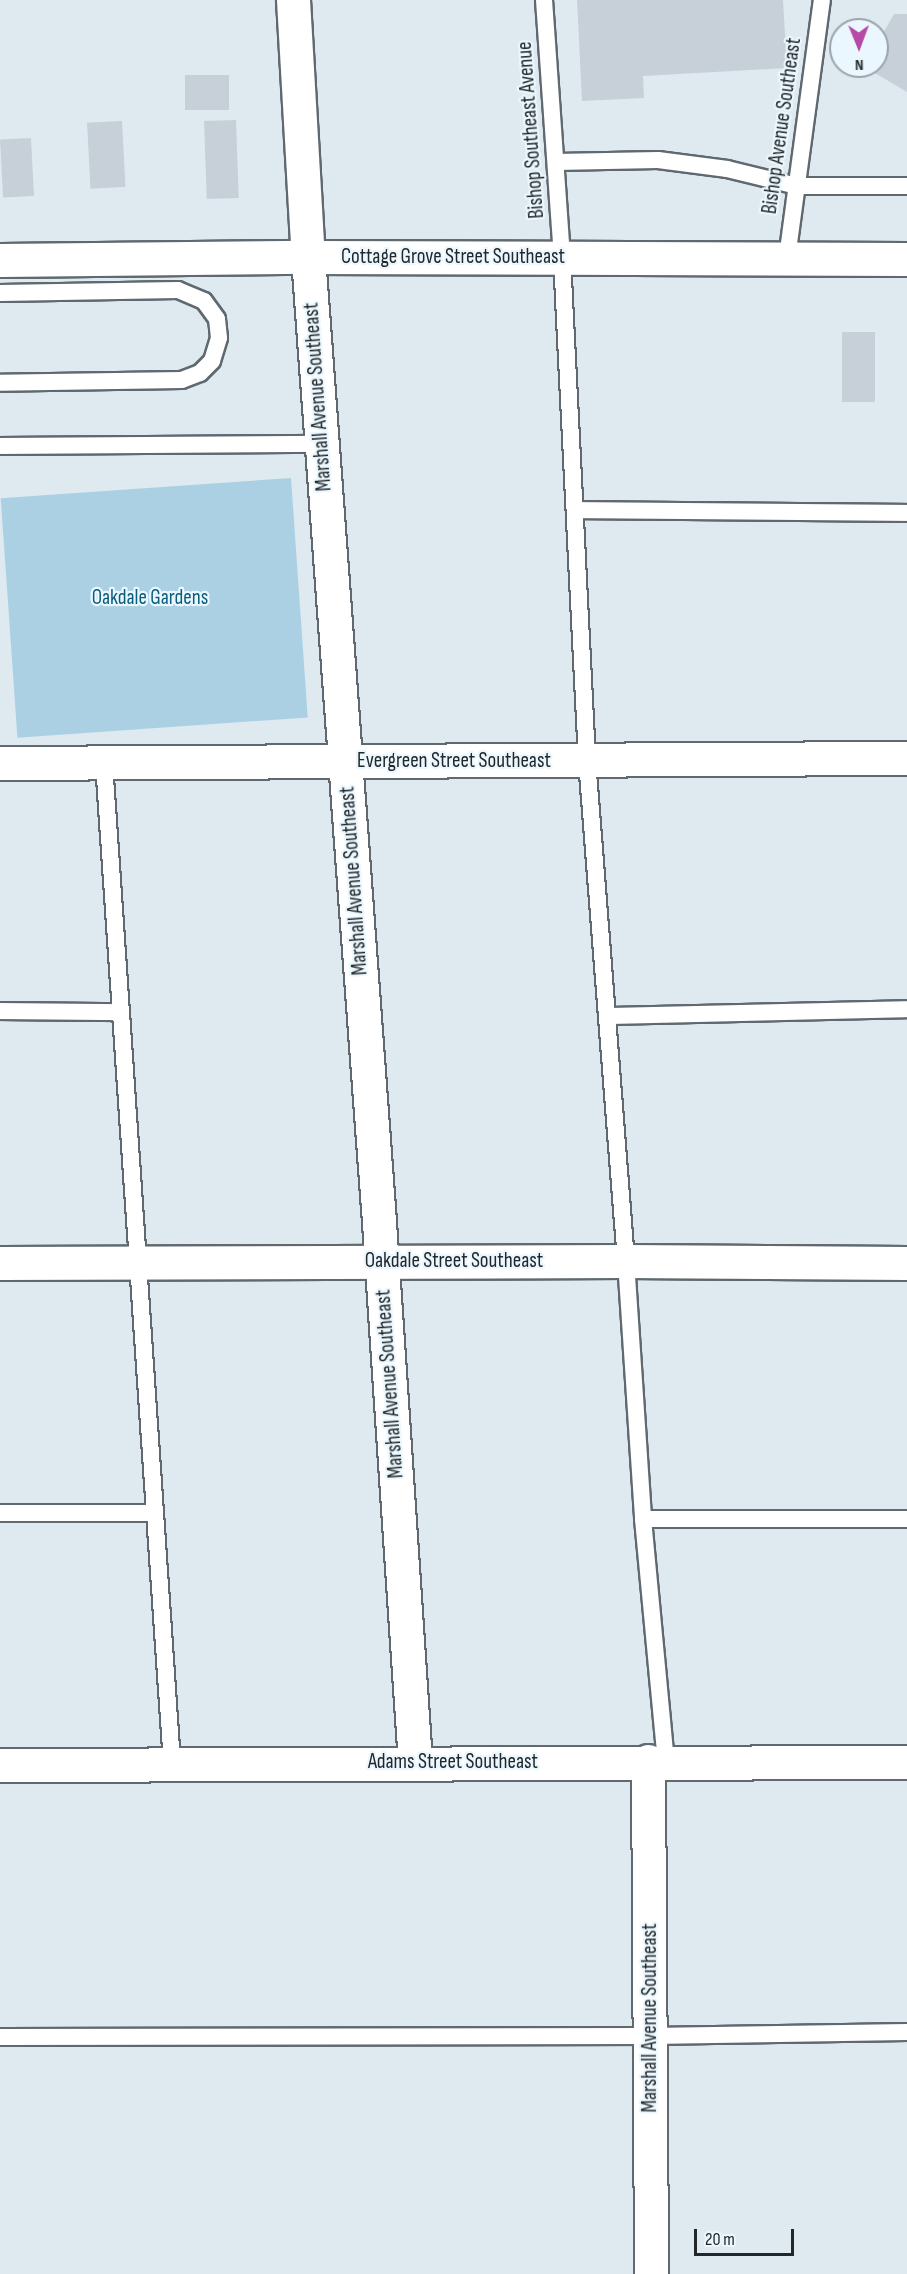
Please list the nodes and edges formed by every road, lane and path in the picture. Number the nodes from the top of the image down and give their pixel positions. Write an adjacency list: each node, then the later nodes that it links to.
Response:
1 (293, 0): 7 (street, Marshall Avenue Southeast)
2 (544, 0): 4 (lane, Bishop Southeast Avenue)
3 (822, 0): 5 (lane, Bishop Avenue Southeast)
4 (556, 162): 5 (lane); 8 (lane, Bishop Southeast Avenue)
5 (797, 186): 6 (lane); 9 (lane, Bishop Avenue Southeast)
6 (907, 186)
7 (308, 257): 8 (street, Cottage Grove Street Southeast); 11 (street, Cottage Grove Street Southeast); 14 (street, Marshall Avenue Southeast)
8 (562, 258): 9 (street, Cottage Grove Street Southeast); 16 (lane, Bishop Southeast Avenue)
9 (787, 258): 10 (street, Cottage Grove Street Southeast)
10 (907, 259)
11 (0, 260)
12 (0, 293): 13 (lane)
13 (0, 383)
14 (322, 444): 15 (lane); 20 (street, Marshall Avenue Southeast)
15 (0, 446)
16 (575, 510): 17 (lane); 19 (lane, Bishop Southeast Avenue)
17 (907, 513)
18 (907, 758): 19 (street, Evergreen Street Southeast)
19 (587, 760): 20 (street, Evergreen Street Southeast); 26 (lane, Bishop Southeast Avenue)
20 (345, 762): 22 (street, Evergreen Street Southeast); 27 (street, Marshall Avenue Southeast)
21 (0, 763): 22 (street, Evergreen Street Southeast)
22 (104, 763): 25 (lane)
23 (907, 1009): 26 (lane)
24 (0, 1011): 25 (lane)
25 (121, 1012): 29 (lane)
26 (607, 1016): 28 (lane, Bishop Southeast Avenue)
27 (382, 1261): 28 (street, Oakdale Street Southeast); 29 (street, Oakdale Street Southeast); 37 (street, Marshall Avenue Southeast)
28 (626, 1261): 31 (street, Oakdale Street Southeast); 34 (lane, Bishop Southeast Avenue)
29 (138, 1262): 30 (street, Oakdale Street Southeast); 33 (lane)
30 (0, 1263)
31 (907, 1263)
32 (0, 1513): 33 (lane)
33 (155, 1513): 39 (lane)
34 (643, 1519): 35 (lane); 36 (lane, Bishop Southeast Avenue)
35 (907, 1519)
36 (657, 1761): 37 (street, Adams Street Southeast); 38 (street, Adams Street Southeast); 42 (street, Marshall Avenue Southeast)
37 (415, 1762): 39 (street, Adams Street Southeast)
38 (907, 1762)
39 (172, 1764): 40 (street, Adams Street Southeast)
40 (0, 1765)
41 (907, 2032): 42 (lane)
42 (650, 2036): 43 (lane); 44 (street, Marshall Avenue Southeast)
43 (0, 2037)
44 (651, 2274)

